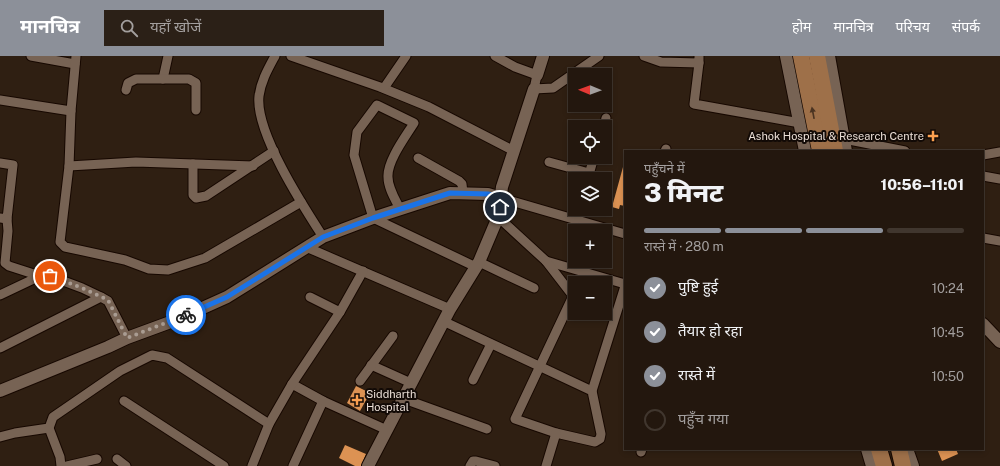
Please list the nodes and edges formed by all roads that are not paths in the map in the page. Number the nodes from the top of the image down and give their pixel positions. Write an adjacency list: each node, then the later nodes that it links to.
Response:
1 (31, 56): 15 (street)
2 (168, 56): 17 (street)
3 (275, 56): 28 (street)
4 (292, 56): 18 (street)
5 (406, 56): 18 (street)
6 (495, 56): 16 (street)
7 (544, 56): 16 (street)
8 (599, 56): 19 (street)
9 (644, 56): 14 (street)
10 (786, 56): 24 (street)
11 (802, 56): 25 (highway, one-way to 11)
12 (817, 56): 25 (highway)
13 (829, 56): 25 (street)
14 (699, 59): 24 (street)
15 (75, 60): 23 (street)
16 (537, 75): 19 (street)
17 (163, 79): 20 (street); 22 (street)
18 (384, 88): 29 (street)
19 (534, 89): 29 (street)
20 (126, 90)
21 (0, 100): 23 (street)
22 (196, 110)
23 (71, 111): 36 (street)
24 (800, 123): 26 (street)
25 (834, 147): 27 (street)
26 (805, 150)
27 (887, 150)
28 (274, 151): 37 (street); 43 (street)
29 (514, 151): 42 (street)
30 (1000, 152): 31 (street)
31 (984, 155)
32 (418, 158): 41 (street)
33 (549, 162): 38 (street)
34 (0, 163): 48 (street)
35 (194, 164): 36 (street); 37 (street); 37 (street)
36 (69, 166): 43 (street)
37 (252, 166)
38 (577, 172)
39 (984, 176): 40 (street)
40 (1000, 179)
41 (463, 193): 42 (street); 44 (street)
42 (501, 198): 45 (street); 49 (street)
43 (301, 202): 51 (street)
44 (400, 209): 47 (street); 47 (street)
45 (498, 216): 55 (street); 56 (street)
46 (576, 216): 49 (street)
47 (373, 218): 51 (street); 56 (street)
48 (4, 219): 58 (street)
49 (575, 220): 50 (street)
50 (624, 234)
51 (323, 237): 54 (street)
52 (984, 238): 53 (street)
53 (1000, 241)
54 (306, 246): 57 (street); 70 (street)
55 (546, 261): 59 (street); 75 (street)
56 (477, 265): 60 (street); 65 (street)
57 (362, 271): 65 (street); 66 (street)
58 (40, 276): 62 (street); 64 (street)
59 (624, 285)
60 (534, 288)
61 (624, 288): 81 (street)
62 (0, 295)
63 (310, 297): 66 (street)
64 (101, 298): 70 (street); 73 (street)
65 (450, 309): 67 (street)
66 (340, 312): 79 (street)
67 (443, 321): 72 (street); 78 (street)
68 (984, 325): 71 (street)
69 (393, 336): 74 (street)
70 (127, 338): 80 (street)
71 (1000, 342)
72 (491, 344): 75 (street); 76 (street)
73 (0, 348)
74 (371, 365): 77 (street); 78 (street)
75 (540, 366): 81 (street); 89 (street)
76 (473, 380)
77 (360, 381)
78 (412, 383): 82 (street)
79 (292, 384): 84 (street); 85 (street)
80 (0, 391)
81 (592, 391): 89 (street)
82 (404, 399): 87 (street); 88 (street)
83 (124, 401): 100 (street)
84 (323, 401): 88 (street); 102 (street)
85 (269, 424): 86 (street); 101 (street)
86 (49, 428): 90 (street); 97 (street)
87 (487, 429)
88 (387, 430): 103 (street)
89 (556, 433): 106 (street)
90 (0, 437)
91 (867, 450): 107 (street)
92 (879, 450): 108 (highway)
93 (899, 450): 109 (highway)
94 (907, 450): 110 (street)
95 (97, 458): 98 (street)
96 (117, 459): 99 (street)
97 (61, 466)
98 (67, 466)
99 (126, 466)
100 (224, 466)
101 (253, 466)
102 (293, 466)
103 (368, 466)
104 (470, 466): 105 (street)
105 (494, 466)
106 (546, 466)
107 (872, 466)
108 (884, 466)
109 (903, 466)
110 (913, 466)

